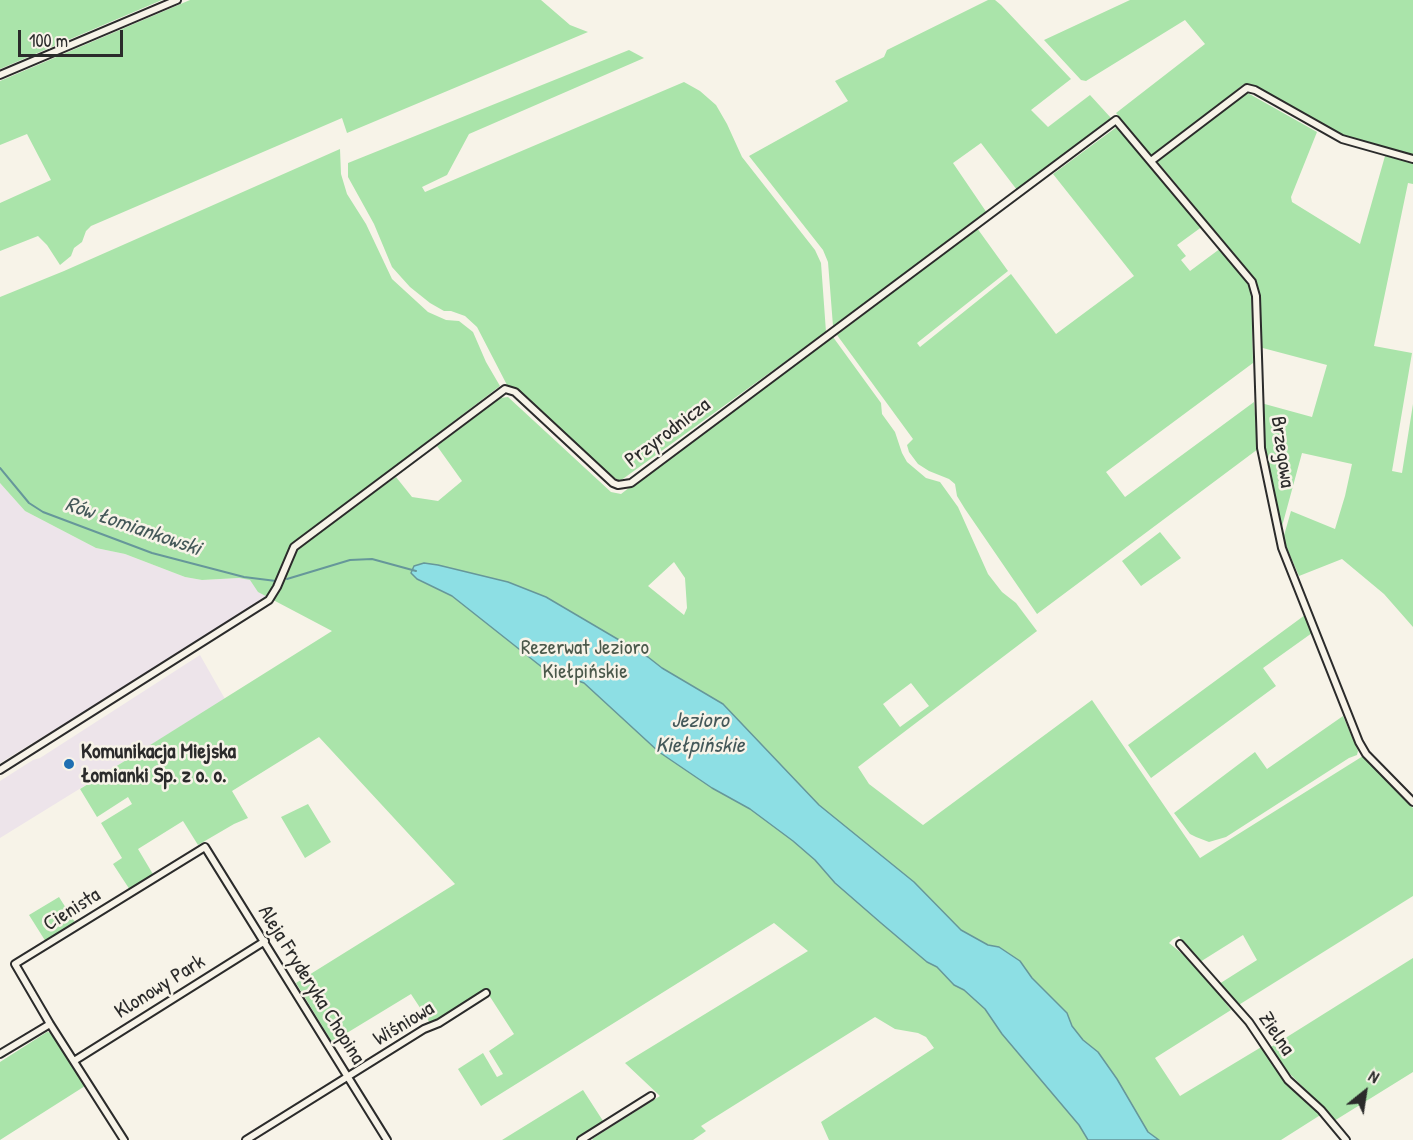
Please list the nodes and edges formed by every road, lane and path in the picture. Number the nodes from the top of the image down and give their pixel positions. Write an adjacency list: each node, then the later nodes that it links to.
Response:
1 (177, 0): 2 (street)
2 (0, 75)
3 (1116, 120): 5 (street, Brzegowa); 6 (street, Przyrodnicza)
4 (1413, 159): 5 (street)
5 (1151, 161): 7 (street, Brzegowa)
6 (0, 770)
7 (1413, 802)
8 (205, 847): 9 (street, Aleja Fryderyka Chopina); 12 (street, Cienista)
9 (265, 941): 14 (street, Klonowy Park); 15 (street, Aleja Fryderyka Chopina)
10 (1180, 944): 21 (street, Zielna)
11 (486, 993): 15 (street, Wiśniowa)
12 (50, 1024): 13 (street); 14 (street, Cienista)
13 (0, 1054)
14 (74, 1061): 17 (street, Cienista)
15 (348, 1077): 18 (street, Wiśniowa); 19 (street, Aleja Fryderyka Chopina)
16 (651, 1096): 20 (street)
17 (124, 1140)
18 (246, 1140)
19 (387, 1140)
20 (581, 1140)
21 (1346, 1140)

